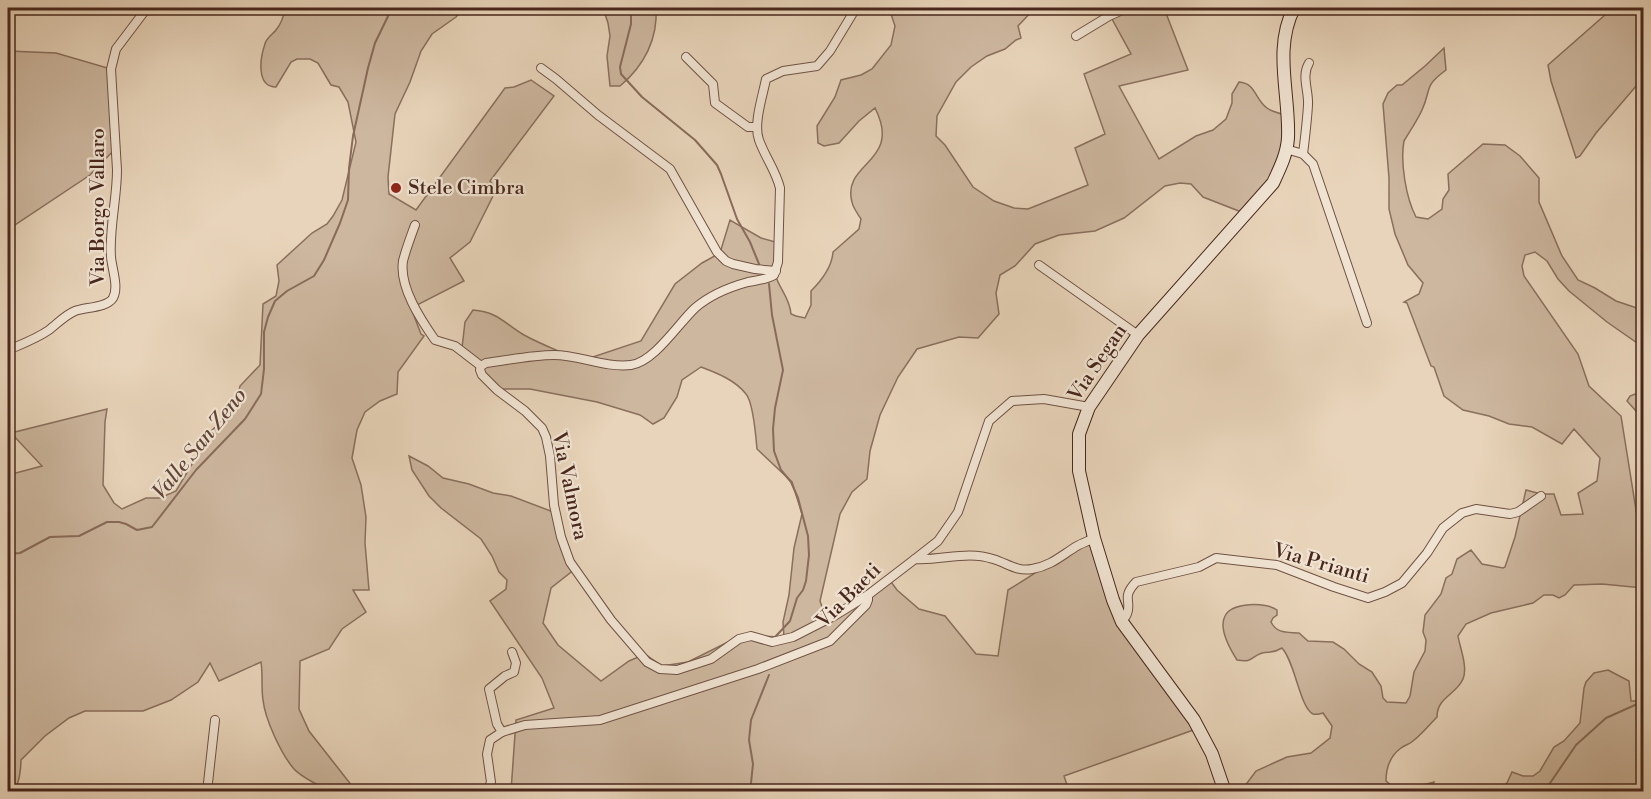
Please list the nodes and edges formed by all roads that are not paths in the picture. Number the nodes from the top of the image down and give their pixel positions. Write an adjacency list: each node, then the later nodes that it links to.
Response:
1 (147, 8): 17 (street, Via Borgo Vallaro)
2 (856, 8): 9 (street)
3 (1127, 8): 5 (street)
4 (1294, 8): 10 (street, Via Segan)
5 (1076, 36)
6 (686, 57): 9 (street)
7 (1309, 63): 11 (street)
8 (541, 69): 14 (street)
9 (757, 127): 14 (street)
10 (1286, 149): 11 (street); 16 (street, Via Segan)
11 (1303, 154): 15 (street)
12 (415, 225): 18 (street)
13 (1039, 265): 16 (street)
14 (776, 271): 18 (street)
15 (1366, 323)
16 (1138, 336): 19 (street, Via Segan)
17 (8, 350)
18 (482, 366): 23 (street, Via Valmora)
19 (1089, 407): 21 (street, Via Segan); 22 (street, Via Baeti)
20 (1540, 496): 24 (street, Via Prianti)
21 (1094, 538): 22 (street); 24 (street, Via Segan)
22 (915, 559): 23 (street, Via Baeti)
23 (868, 595): 27 (street, Via Baeti)
24 (1122, 622): 30 (street, Via Segan)
25 (512, 652): 27 (street)
26 (215, 720): 28 (street)
27 (502, 732): 29 (street)
28 (207, 792)
29 (487, 792)
30 (1225, 792)

